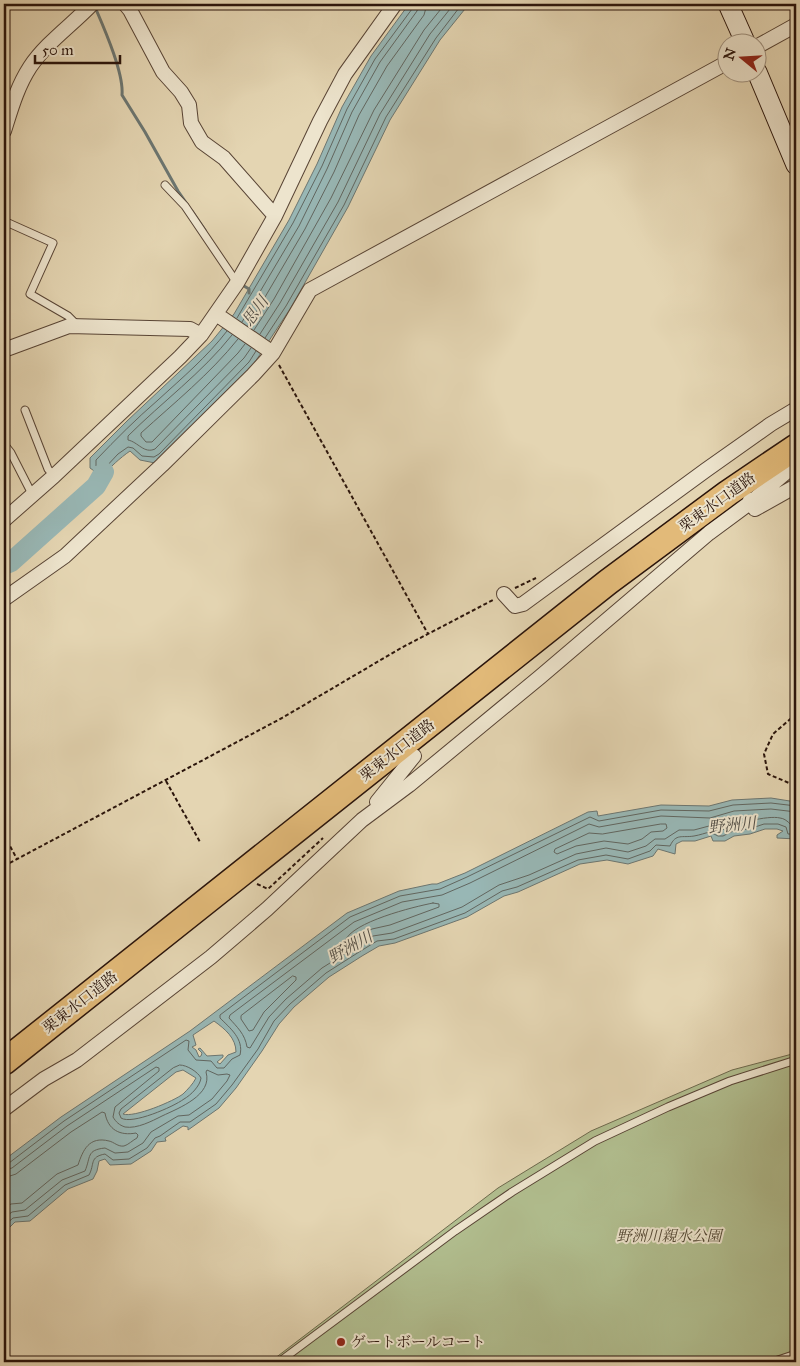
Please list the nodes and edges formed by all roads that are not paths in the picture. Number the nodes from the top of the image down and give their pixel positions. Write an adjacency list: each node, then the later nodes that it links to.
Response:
1 (92, 4): 10 (street)
2 (125, 4): 13 (street)
3 (395, 4): 13 (street)
4 (728, 4): 6 (street)
5 (796, 25): 7 (street)
6 (740, 32)
7 (768, 40)
8 (718, 67): 20 (street)
9 (761, 82): 11 (street)
10 (4, 131)
11 (796, 166)
12 (165, 185): 15 (lane)
13 (276, 216): 15 (street)
14 (4, 220): 17 (lane)
15 (237, 283): 16 (street)
16 (218, 315): 18 (street); 20 (street)
17 (78, 326): 18 (street); 19 (street)
18 (201, 335): 26 (street)
19 (4, 350)
20 (271, 352): 32 (street)
21 (796, 409): 31 (street)
22 (25, 410): 26 (lane)
23 (4, 444): 29 (lane)
24 (796, 446): 28 (highway, 栗東水口道路)
25 (796, 464): 28 (street)
26 (54, 476): 29 (street)
27 (796, 486): 28 (street)
28 (744, 494): 34 (street); 36 (highway, 栗東水口道路)
29 (33, 496): 30 (street)
30 (4, 520)
31 (504, 594)
32 (4, 599)
33 (414, 756): 34 (street)
34 (362, 820): 37 (street)
35 (796, 1060): 39 (lane)
36 (4, 1062)
37 (4, 1109)
38 (796, 1354): 40 (lane)
39 (279, 1362)
40 (772, 1362)

